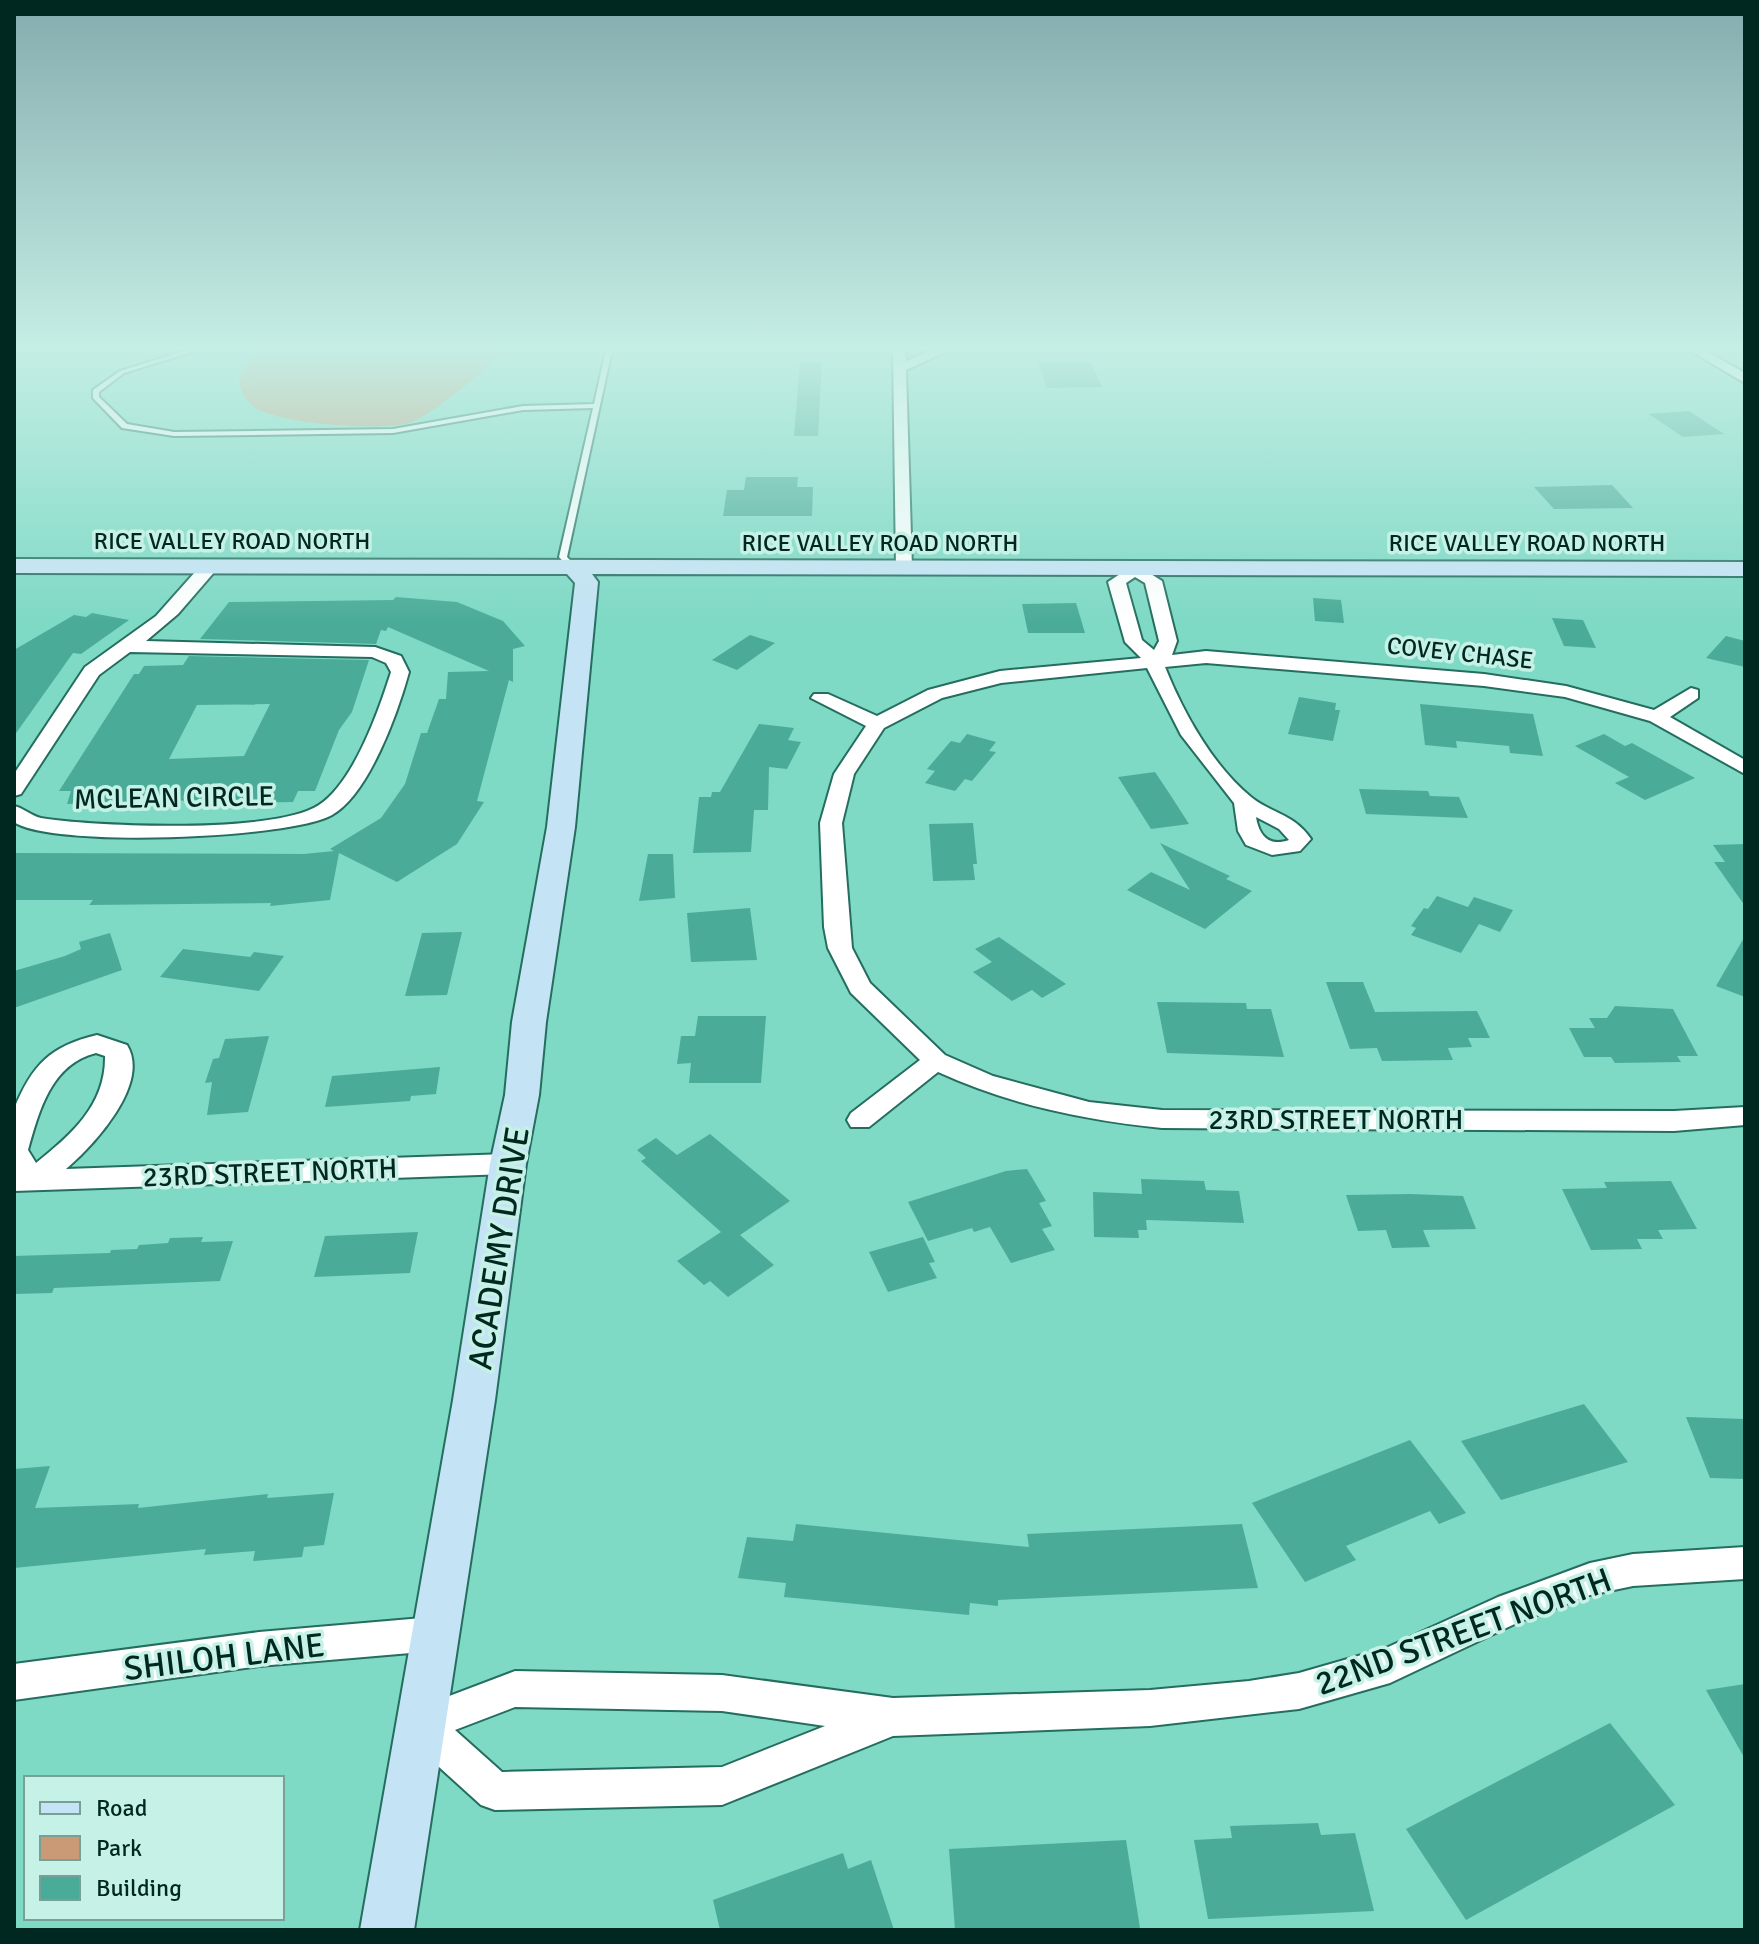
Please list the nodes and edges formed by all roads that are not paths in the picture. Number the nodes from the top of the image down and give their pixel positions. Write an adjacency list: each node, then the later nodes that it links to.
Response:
1 (587, 441): 5 (lane)
2 (901, 441): 6 (street)
3 (14, 566): 4 (street, RICE VALLEY ROAD NORTH)
4 (210, 566): 5 (street, RICE VALLEY ROAD NORTH); 9 (street)
5 (574, 568): 6 (street, RICE VALLEY ROAD NORTH); 22 (street, ACADEMY DRIVE)
6 (904, 569): 7 (street, RICE VALLEY ROAD NORTH)
7 (1135, 569): 8 (street, RICE VALLEY ROAD NORTH); 10 (street); 10 (street)
8 (1745, 569)
9 (126, 646): 16 (street); 18 (street, MCLEAN CIRCLE)
10 (1153, 659): 13 (street, COVEY CHASE); 14 (street, COVEY CHASE); 17 (street)
11 (1691, 694): 13 (street)
12 (821, 698): 14 (street)
13 (1657, 717): 15 (street, COVEY CHASE)
14 (877, 724): 19 (street, COVEY CHASE)
15 (1745, 768)
16 (14, 790)
17 (1244, 802)
18 (14, 812)
19 (936, 1061): 20 (street, 23RD STREET NORTH); 21 (street)
20 (1745, 1116)
21 (860, 1120)
22 (508, 1164): 23 (street, 23RD STREET NORTH); 25 (street, ACADEMY DRIVE)
23 (23, 1181): 23 (street)
24 (1745, 1563): 27 (street, 22ND STREET NORTH)
25 (434, 1634): 26 (street, SHILOH LANE); 28 (street, ACADEMY DRIVE)
26 (14, 1682)
27 (893, 1717): 28 (street, 22ND STREET NORTH); 28 (street, 22ND STREET NORTH)
28 (420, 1725): 29 (street, ACADEMY DRIVE)
29 (387, 1930)

